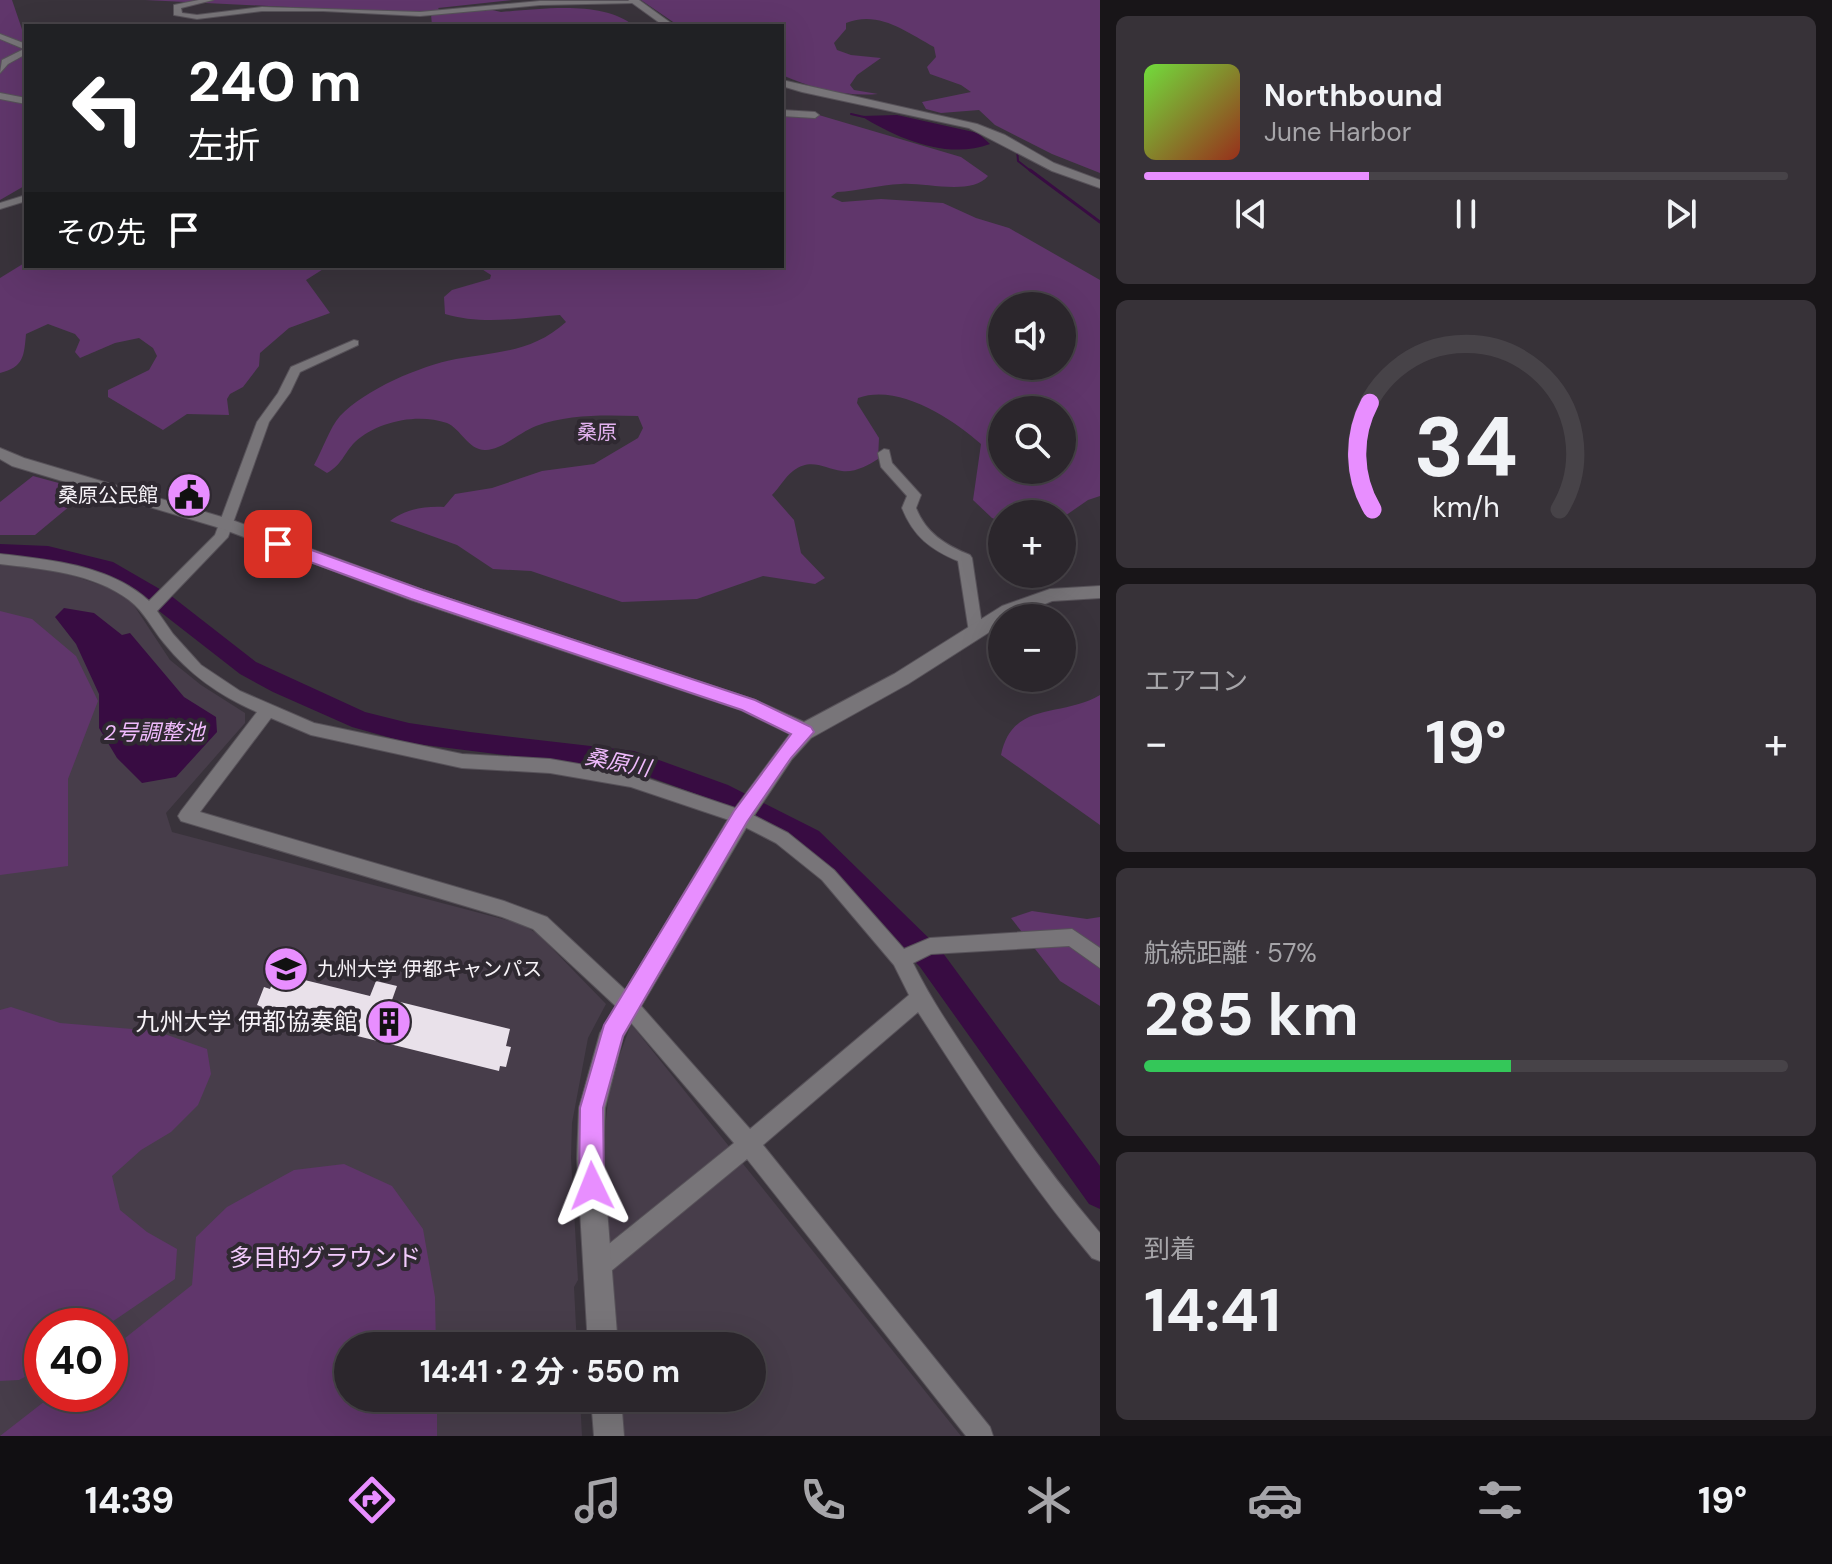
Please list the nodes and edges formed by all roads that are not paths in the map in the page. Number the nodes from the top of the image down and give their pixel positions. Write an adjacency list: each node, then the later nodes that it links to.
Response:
1 (209, 0): 2 (street)
2 (633, 0): 3 (street)
3 (667, 24)
4 (0, 36): 5 (street)
5 (24, 48)
6 (24, 50): 7 (street)
7 (0, 70)
8 (784, 84): 13 (street)
9 (0, 96): 10 (street)
10 (24, 101)
11 (784, 113): 12 (street)
12 (815, 115)
13 (1100, 184)
14 (24, 199): 15 (street)
15 (0, 206)
16 (354, 343): 19 (street)
17 (0, 453): 19 (street)
18 (884, 453): 23 (street)
19 (226, 524): 22 (street); 25 (street)
20 (0, 559): 22 (street)
21 (1100, 592): 23 (street)
22 (152, 608): 24 (street)
23 (976, 632): 25 (street)
24 (267, 711): 26 (street); 30 (street)
25 (804, 732): 26 (street)
26 (741, 817): 27 (street); 30 (street)
27 (901, 959): 28 (street); 29 (street)
28 (1100, 959)
29 (920, 998): 31 (street); 32 (street)
30 (628, 1005): 31 (street); 33 (street)
31 (749, 1144): 33 (street); 37 (street)
32 (1100, 1250)
33 (597, 1268): 34 (street)
34 (602, 1332)
35 (607, 1412): 36 (street)
36 (609, 1436)
37 (981, 1436)

